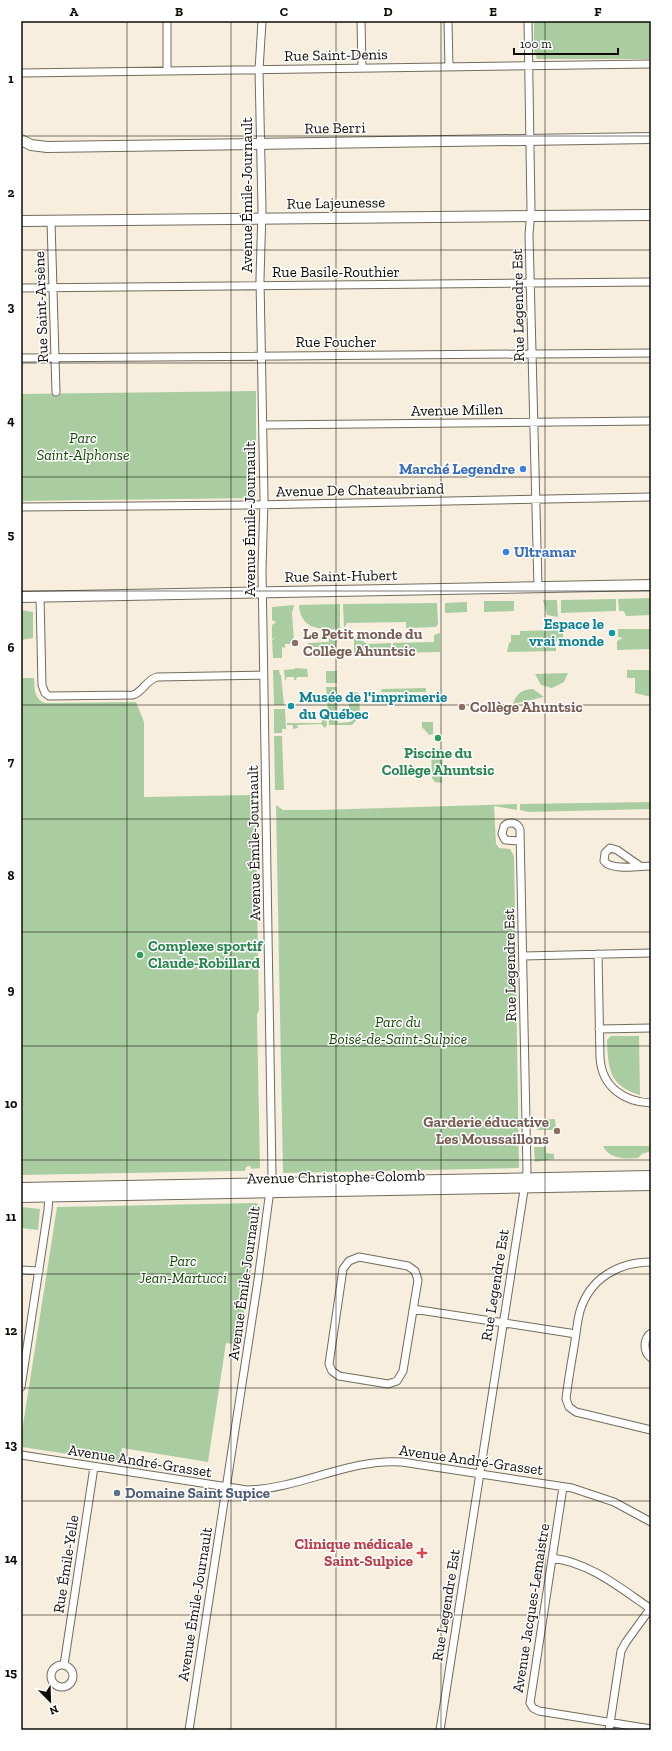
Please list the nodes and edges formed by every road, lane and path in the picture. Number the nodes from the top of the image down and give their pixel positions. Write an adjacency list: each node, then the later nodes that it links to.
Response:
1 (167, 21): 11 (street)
2 (262, 21): 10 (street, Avenue Émile-Journault)
3 (361, 21): 9 (street)
4 (448, 21): 8 (street)
5 (528, 21): 7 (street, Rue Legendre Est)
6 (651, 64): 7 (street, Rue Saint-Denis)
7 (529, 66): 8 (street, Rue Saint-Denis); 15 (street, Rue Legendre Est)
8 (449, 67): 9 (street, Rue Saint-Denis)
9 (362, 68): 10 (street, Rue Saint-Denis)
10 (260, 70): 11 (street, Rue Saint-Denis); 16 (street, Avenue Émile-Journault)
11 (167, 71): 12 (street, Rue Saint-Denis)
12 (21, 73)
13 (651, 138): 15 (main road, Rue Berri)
14 (21, 140): 16 (main road, Rue Berri)
15 (530, 140): 16 (main road, Rue Berri); 17 (street, Rue Legendre Est)
16 (261, 144): 19 (street, Avenue Émile-Journault)
17 (530, 216): 18 (main road, Rue Lajeunesse); 19 (main road, Rue Lajeunesse); 23 (street, Rue Legendre Est)
18 (651, 216)
19 (261, 219): 21 (main road, Rue Lajeunesse); 24 (street, Avenue Émile-Journault)
20 (21, 221): 21 (main road, Rue Lajeunesse)
21 (51, 221): 26 (street, Rue Saint-Arsène)
22 (651, 282): 23 (street, Rue Basile-Routhier)
23 (530, 283): 24 (street, Rue Basile-Routhier); 27 (street, Rue Legendre Est)
24 (260, 285): 26 (street, Rue Basile-Routhier); 29 (street, Avenue Émile-Journault)
25 (21, 288): 26 (street, Rue Basile-Routhier)
26 (53, 288): 31 (street, Rue Saint-Arsène)
27 (532, 353): 28 (street, Rue Foucher); 29 (street, Rue Foucher); 34 (street, Rue Legendre Est)
28 (651, 353)
29 (262, 356): 31 (street, Rue Foucher); 35 (street, Avenue Émile-Journault)
30 (21, 358): 31 (street, Rue Foucher)
31 (55, 358): 32 (street, Rue Saint-Arsène)
32 (56, 392)
33 (651, 421): 34 (street, Avenue Millen)
34 (534, 422): 35 (street, Avenue Millen); 37 (street, Rue Legendre Est)
35 (263, 425): 38 (street, Avenue Émile-Journault)
36 (651, 497): 37 (street, Avenue De Chateaubriand)
37 (535, 499): 38 (street, Avenue De Chateaubriand); 41 (street, Rue Legendre Est)
38 (264, 505): 39 (street, Avenue De Chateaubriand); 42 (street, Avenue Émile-Journault)
39 (21, 507)
40 (651, 585): 41 (main road, Rue Saint-Hubert)
41 (538, 588): 42 (main road, Rue Saint-Hubert)
42 (263, 593): 43 (main road, Rue Saint-Hubert); 45 (street, Avenue Émile-Journault)
43 (36, 597): 44 (main road, Rue Saint-Hubert); 45 (street)
44 (21, 598)
45 (263, 675): 59 (street, Avenue Émile-Journault)
46 (520, 841): 51 (street, Rue Legendre Est)
47 (640, 866): 47 (street); 48 (street)
48 (651, 866)
49 (651, 953): 50 (street)
50 (598, 954): 51 (street); 53 (street)
51 (523, 956): 56 (street, Rue Legendre Est)
52 (651, 1028): 53 (street)
53 (599, 1029): 54 (street)
54 (651, 1103)
55 (651, 1176): 56 (main road, Avenue Christophe-Colomb)
56 (525, 1184): 57 (main road, Avenue Christophe-Colomb); 59 (main road, Avenue Christophe-Colomb); 66 (street, Rue Legendre Est)
57 (651, 1185)
58 (21, 1188): 60 (main road, Avenue Christophe-Colomb)
59 (271, 1188): 60 (main road, Avenue Christophe-Colomb); 77 (street, Avenue Émile-Journault)
60 (49, 1192): 61 (main road, Avenue Christophe-Colomb); 64 (street)
61 (21, 1197)
62 (651, 1262): 68 (street)
63 (21, 1270): 64 (street)
64 (39, 1271): 70 (street)
65 (413, 1309): 65 (street); 66 (street)
66 (502, 1323): 68 (street); 75 (street, Rue Legendre Est)
67 (651, 1333): 69 (street)
68 (576, 1334): 72 (street)
69 (651, 1358)
70 (23, 1367): 71 (street)
71 (21, 1387)
72 (651, 1430)
73 (21, 1455): 74 (street, Avenue André-Grasset)
74 (94, 1467): 77 (street, Avenue André-Grasset); 81 (street, Rue Émile-Yelle)
75 (480, 1473): 76 (street, Avenue André-Grasset); 77 (street, Avenue André-Grasset); 85 (street, Rue Legendre Est)
76 (563, 1487): 78 (street, Avenue André-Grasset); 79 (street, Avenue Jacques-Lemaistre)
77 (226, 1488): 84 (street, Avenue Émile-Journault)
78 (651, 1522)
79 (552, 1558): 80 (street); 82 (street, Avenue Jacques-Lemaistre)
80 (650, 1609): 82 (street)
81 (64, 1665)
82 (611, 1722): 83 (street, Avenue Jacques-Lemaistre); 86 (street)
83 (651, 1729)
84 (189, 1730)
85 (440, 1730)
86 (609, 1730)

